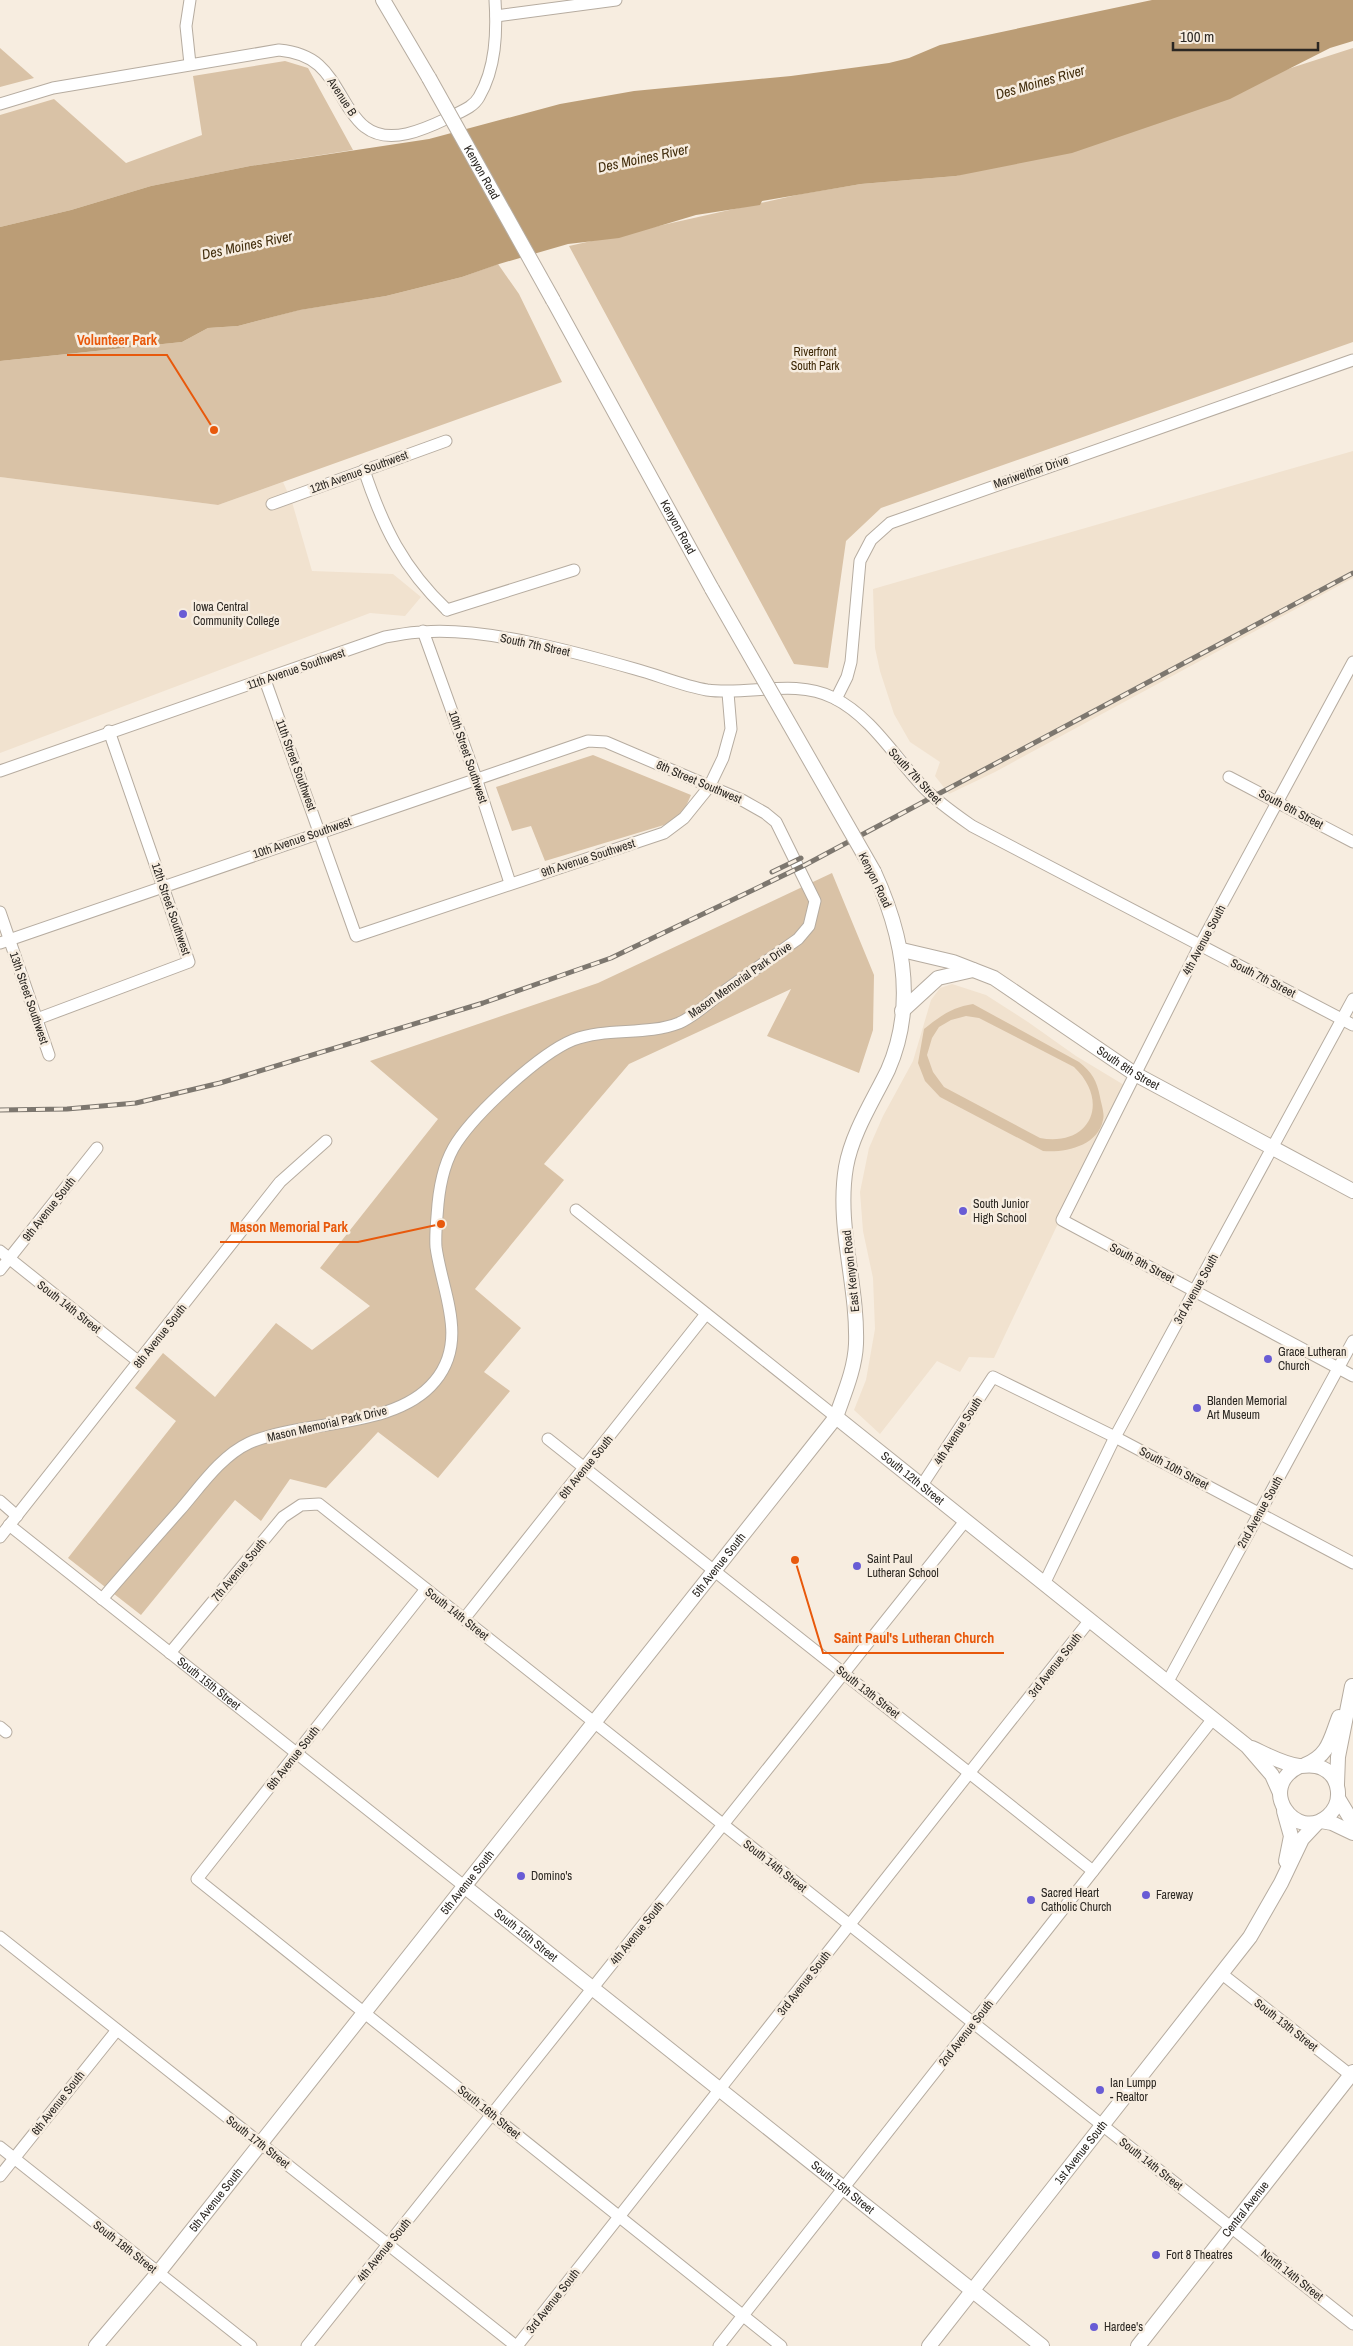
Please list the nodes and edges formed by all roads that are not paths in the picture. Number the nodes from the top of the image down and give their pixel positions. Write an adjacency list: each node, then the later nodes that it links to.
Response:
1 (190, 0): 6 (street)
2 (383, 0): 36 (main road, Kenyon Road, bridge)
3 (495, 0): 5 (street, Avenue B)
4 (616, 0): 5 (street)
5 (496, 16): 6 (street, Avenue B)
6 (190, 64): 7 (street, Avenue B)
7 (0, 104)
8 (1353, 360): 19 (street, Meriweither Drive)
9 (446, 441): 10 (street, 12th Avenue Southwest)
10 (364, 470): 11 (street, 12th Avenue Southwest); 13 (street)
11 (272, 504)
12 (574, 570): 13 (street)
13 (447, 610): 15 (street)
14 (423, 632): 15 (street, 11th Avenue Southwest); 17 (street, 11th Avenue Southwest); 24 (street, 10th Street Southwest)
15 (450, 632): 18 (street, South 7th Street)
16 (1353, 662): 26 (street, 4th Avenue South)
17 (265, 680): 20 (street, 11th Avenue Southwest); 27 (street, 11th Street Southwest)
18 (728, 693): 19 (street, South 7th Street); 25 (street, 9th Avenue Southwest)
19 (836, 699): 35 (street, South 7th Street)
20 (109, 731): 22 (street, 11th Avenue Southwest); 30 (street, 12th Street Southwest)
21 (606, 742): 24 (street, 10th Avenue Southwest); 25 (street, 8th Street Southwest)
22 (0, 771)
23 (1229, 777): 26 (street, South 6th Street)
24 (476, 778): 27 (street, 10th Avenue Southwest); 29 (street, 10th Street Southwest)
25 (710, 787): 29 (street, 9th Avenue Southwest); 33 (street, 8th Street Southwest)
26 (1278, 802): 28 (street, South 6th Street); 35 (street, 4th Avenue South)
27 (321, 832): 30 (street, 10th Avenue Southwest); 32 (street, 11th Street Southwest)
28 (1353, 842)
29 (510, 883): 32 (street, 9th Avenue Southwest)
30 (163, 886): 34 (street, 10th Avenue Southwest); 40 (street, 12th Street Southwest)
31 (0, 912): 34 (street, 13th Street Southwest)
32 (356, 936)
33 (798, 939): 78 (street, Mason Memorial Park Drive)
34 (5, 941): 40 (street, 13th Street Southwest)
35 (1200, 945): 41 (street, South 7th Street); 45 (street, 4th Avenue South)
36 (902, 950): 37 (main road, South 8th Street); 39 (main road, Kenyon Road)
37 (973, 970): 39 (main road); 45 (main road, South 8th Street)
38 (1353, 999): 41 (street, 3rd Avenue South)
39 (902, 1011): 44 (main road, Kenyon Road)
40 (36, 1019): 43 (street, 13th Street Southwest)
41 (1342, 1019): 42 (street, South 7th Street); 48 (street, 3rd Avenue South)
42 (1353, 1025)
43 (49, 1055)
44 (887, 1070): 62 (main road, East Kenyon Road)
45 (1135, 1074): 48 (main road, South 8th Street); 51 (street, 4th Avenue South)
46 (326, 1141): 58 (street, 8th Avenue South)
47 (97, 1148): 53 (street, 9th Avenue South)
48 (1272, 1148): 49 (main road, South 8th Street); 55 (street, 3rd Avenue South)
49 (1353, 1192)
50 (576, 1210): 56 (street, South 12th Street)
51 (1062, 1220): 55 (street, South 9th Street)
52 (0, 1251): 53 (street, South 14th Street)
53 (8, 1260): 54 (street, 9th Avenue South); 58 (street, South 14th Street)
54 (0, 1270)
55 (1195, 1291): 59 (street, South 9th Street); 63 (street, 3rd Avenue South)
56 (706, 1314): 62 (street, South 12th Street); 65 (street, 6th Avenue South)
57 (1353, 1341): 59 (street, 2nd Avenue South)
58 (139, 1362): 70 (street, 8th Avenue South)
59 (1338, 1368): 60 (street, South 9th Street); 69 (street, 2nd Avenue South)
60 (1353, 1376)
61 (993, 1377): 63 (street, South 10th Street); 66 (street, 4th Avenue South)
62 (836, 1417): 66 (main road, South 12th Street); 75 (main road, 5th Avenue South)
63 (1115, 1437): 69 (street, South 10th Street); 76 (street, 3rd Avenue South)
64 (548, 1439): 65 (street, South 13th Street)
65 (585, 1468): 75 (street, South 13th Street); 79 (street, 6th Avenue South)
66 (922, 1485): 71 (main road, South 12th Street)
67 (0, 1501): 70 (street)
68 (319, 1504): 77 (street, South 14th Street); 81 (street, 7th Avenue South)
69 (1260, 1513): 74 (street, South 10th Street); 83 (street, 2nd Avenue South)
70 (17, 1516): 72 (street, 8th Avenue South)
71 (966, 1520): 76 (main road, South 12th Street); 82 (street, 4th Avenue South)
72 (9, 1525): 73 (street, 8th Avenue South); 78 (street, South 15th Street)
73 (0, 1537)
74 (1353, 1563)
75 (714, 1571): 82 (street, South 13th Street); 86 (main road, 5th Avenue South)
76 (1045, 1582): 80 (main road, South 12th Street)
77 (426, 1589): 79 (street, South 14th Street); 88 (street, 6th Avenue South)
78 (102, 1599): 81 (street, South 15th Street)
79 (464, 1619): 86 (street, South 14th Street)
80 (1090, 1620): 83 (main road, South 12th Street); 90 (street, 3rd Avenue South)
81 (170, 1653): 88 (street, South 15th Street)
82 (844, 1673): 90 (street, South 13th Street); 97 (street, 4th Avenue South)
83 (1167, 1683): 85 (main road, South 12th Street)
84 (1353, 1685): 89 (main road); 91 (main road)
85 (1212, 1720): 87 (main road, South 12th Street); 99 (street, 2nd Avenue South)
86 (594, 1722): 97 (street, South 14th Street); 102 (main road, 5th Avenue South)
87 (1247, 1746): 89 (main road, South 12th Street); 92 (main road, South 12th Street)
88 (296, 1753): 100 (street, 6th Avenue South); 102 (street, South 15th Street)
89 (1303, 1766): 91 (main road); 92 (main road)
90 (970, 1773): 99 (street, South 13th Street); 103 (street, 3rd Avenue South)
91 (1336, 1784): 93 (main road)
92 (1280, 1794): 94 (main road)
93 (1338, 1798): 95 (main road); 96 (main road)
94 (1283, 1808): 95 (main road); 101 (main road, 1st Avenue South)
95 (1319, 1822): 98 (main road); 101 (main road, 1st Avenue South)
96 (1353, 1823)
97 (723, 1825): 103 (street, South 14th Street); 106 (street, 4th Avenue South)
98 (1353, 1833)
99 (1093, 1871): 108 (street, 2nd Avenue South)
100 (197, 1879): 107 (street, South 16th Street)
101 (1281, 1883): 105 (main road, 1st Avenue South)
102 (464, 1886): 106 (main road, South 15th Street); 107 (main road, 5th Avenue South)
103 (850, 1925): 108 (street, South 14th Street); 111 (street, 3rd Avenue South)
104 (0, 1937): 109 (street, South 17th Street)
105 (1222, 1974): 110 (street, South 13th Street); 113 (main road, 1st Avenue South)
106 (592, 1988): 111 (main road, South 15th Street); 112 (street, 4th Avenue South)
107 (364, 2013): 112 (street, South 16th Street); 114 (main road, 5th Avenue South)
108 (974, 2023): 113 (street, South 14th Street); 118 (street, 2nd Avenue South)
109 (116, 2030): 114 (street, South 17th Street); 116 (street, 6th Avenue South)
110 (1352, 2075): 120 (main road, Central Avenue)
111 (720, 2090): 118 (main road, South 15th Street); 119 (street, 3rd Avenue South)
112 (492, 2115): 119 (street, South 16th Street); 121 (street, 4th Avenue South)
113 (1104, 2126): 120 (street, South 14th Street); 123 (main road, 1st Avenue South)
114 (260, 2144): 121 (street, South 17th Street); 122 (main road, 5th Avenue South)
115 (0, 2147): 116 (street, South 18th Street)
116 (14, 2158): 117 (street, 6th Avenue South); 122 (street, South 18th Street)
117 (0, 2176)
118 (844, 2188): 123 (main road, South 15th Street); 124 (street, 2nd Avenue South)
119 (620, 2217): 124 (street, South 16th Street); 129 (street, 3rd Avenue South)
120 (1231, 2227): 125 (street, North 14th Street); 134 (main road, Central Avenue)
121 (388, 2245): 128 (street, 4th Avenue South); 129 (street, South 17th Street)
122 (158, 2273): 126 (main road, 5th Avenue South); 127 (street, South 18th Street)
123 (973, 2291): 132 (main road, 1st Avenue South); 133 (main road, South 15th Street)
124 (743, 2316): 130 (street, 2nd Avenue South); 131 (street, South 16th Street)
125 (1353, 2324)
126 (96, 2346)
127 (251, 2346)
128 (307, 2346)
129 (517, 2346)
130 (719, 2346)
131 (781, 2346)
132 (929, 2346)
133 (1042, 2346)
134 (1138, 2346)

